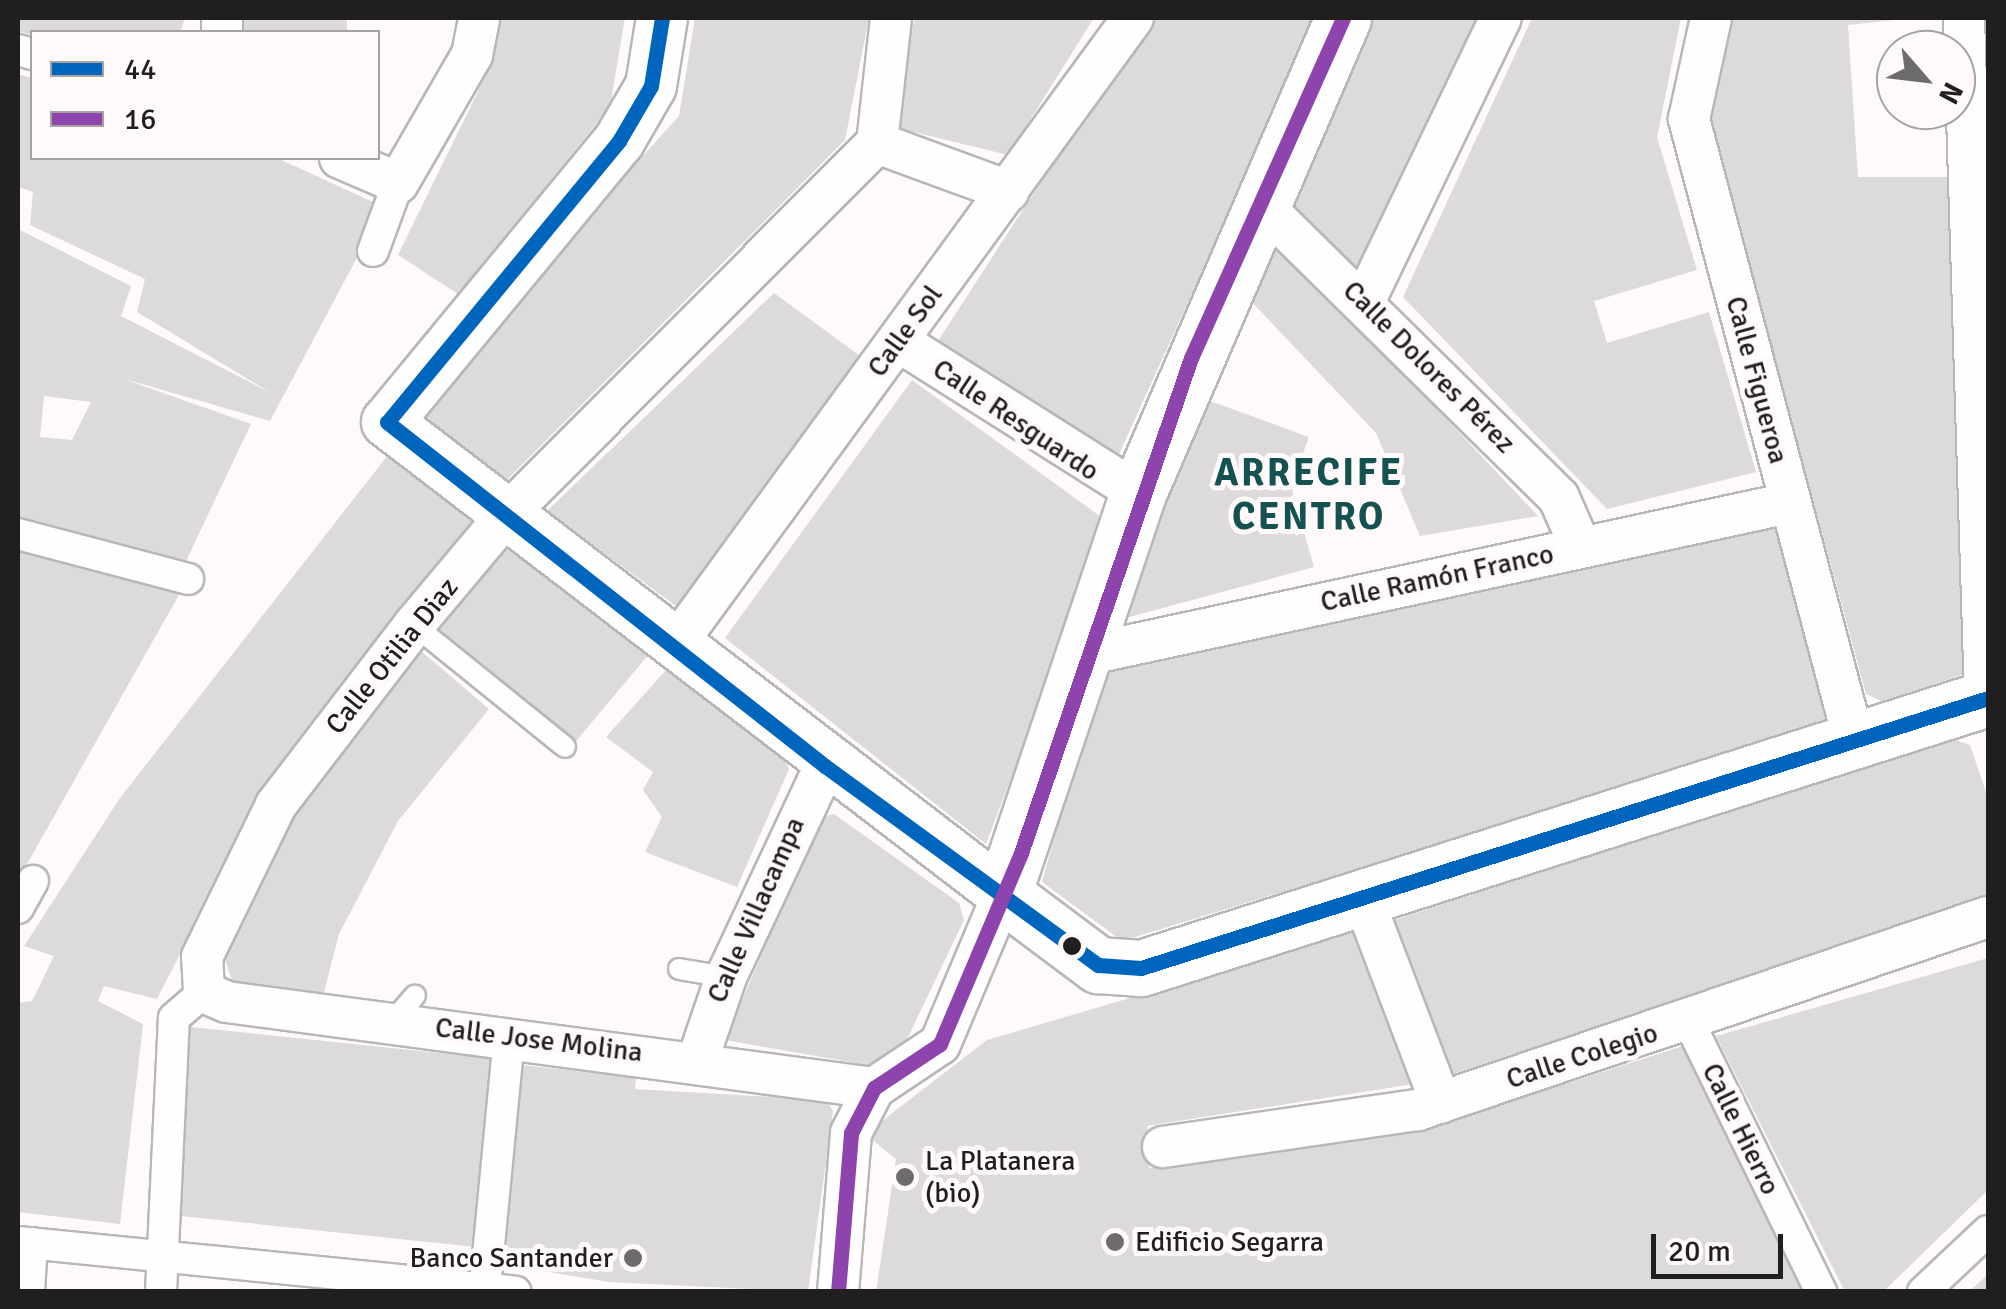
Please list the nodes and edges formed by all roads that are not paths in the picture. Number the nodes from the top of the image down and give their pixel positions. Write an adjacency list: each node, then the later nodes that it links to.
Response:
1 (478, 18): 11 (street)
2 (662, 18): 20 (street)
3 (891, 18): 9 (street)
4 (1133, 18): 12 (street, Calle Sol)
5 (1342, 18): 13 (main road)
6 (1502, 18): 15 (street)
7 (1712, 18): 19 (street, Calle Figueroa)
8 (1964, 18): 16 (street)
9 (877, 143): 12 (street); 20 (street, Calle Otilia Diaz)
10 (344, 160): 11 (street)
11 (398, 184): 14 (street)
12 (1008, 192): 17 (street, Calle Sol)
13 (1259, 202): 15 (street, Calle Dolores Pérez); 18 (main road)
14 (373, 251)
15 (1365, 300): 22 (street, Calle Dolores Pérez)
16 (1984, 332): 27 (street)
17 (898, 341): 18 (street, Calle Resguardo); 25 (street, Calle Sol)
18 (1138, 494): 26 (main road)
19 (1789, 503): 22 (street, Calle Ramón Franco); 28 (street, Calle Figueroa)
20 (508, 513): 24 (street, Calle Otilia Diaz); 25 (street)
21 (18, 534): 23 (street)
22 (1580, 546): 26 (street, Calle Ramón Franco)
23 (188, 579)
24 (414, 625): 29 (lane); 38 (street, Calle Otilia Diaz)
25 (676, 644): 30 (street)
26 (1085, 655): 32 (main road)
27 (1987, 702): 28 (main road)
28 (1854, 741): 33 (main road)
29 (565, 748)
30 (825, 766): 32 (street); 37 (street, Calle Villacampa)
31 (33, 880): 34 (street)
32 (1003, 894): 33 (main road); 42 (street)
33 (1363, 898): 43 (street)
34 (18, 908)
35 (1988, 918): 39 (street, Calle Colegio)
36 (679, 968): 37 (lane)
37 (726, 976): 41 (street, Calle Villacampa)
38 (204, 992): 40 (street, Calle Jose Molina); 47 (street)
39 (1688, 1020): 43 (street, Calle Colegio); 53 (street, Calle Hierro)
40 (510, 1037): 41 (street, Calle Jose Molina); 48 (street)
41 (698, 1059): 42 (street, Calle Jose Molina)
42 (874, 1088): 52 (street)
43 (1442, 1103): 44 (street, Calle Colegio)
44 (1163, 1147)
45 (1988, 1231): 54 (street)
46 (25, 1242): 47 (street); 49 (street)
47 (156, 1252): 48 (street); 50 (street)
48 (485, 1288): 51 (street)
49 (29, 1292)
50 (161, 1292)
51 (515, 1292)
52 (838, 1292)
53 (1822, 1292)
54 (1923, 1292)

